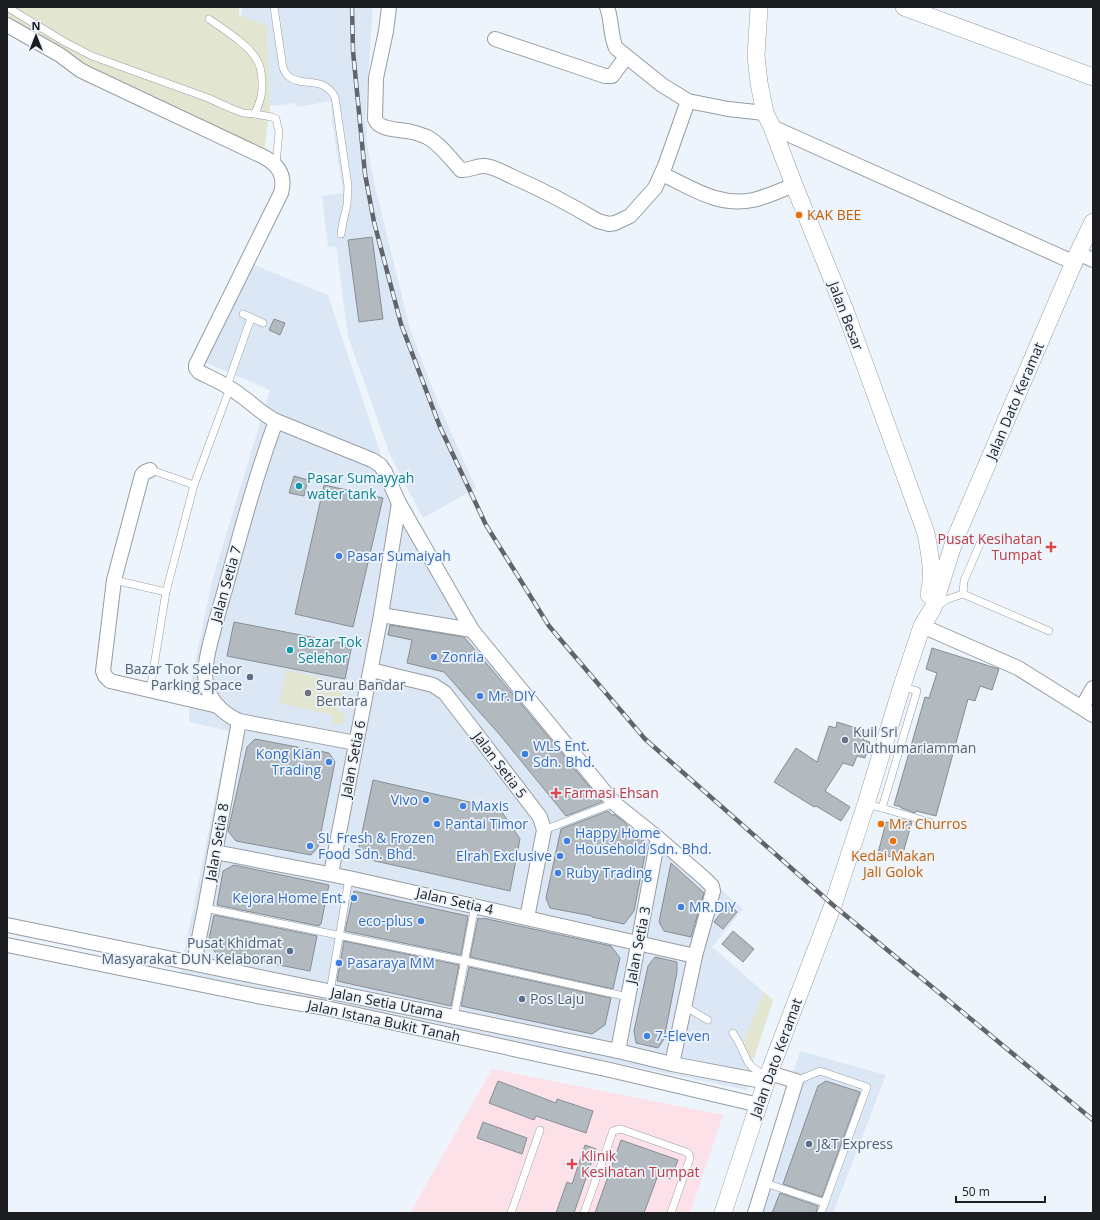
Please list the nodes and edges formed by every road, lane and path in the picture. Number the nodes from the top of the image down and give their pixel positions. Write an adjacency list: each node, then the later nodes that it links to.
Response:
1 (7, 7): 13 (lane)
2 (274, 7): 19 (lane)
3 (389, 7): 16 (street)
4 (607, 7): 10 (street)
5 (759, 7): 14 (street, Jalan Besar)
6 (904, 7): 11 (street)
7 (209, 19): 13 (lane)
8 (7, 25): 15 (street)
9 (495, 39): 10 (street)
10 (626, 57): 12 (street)
11 (1093, 77)
12 (688, 101): 14 (street); 16 (street)
13 (255, 114): 15 (lane)
14 (769, 120): 17 (street, Jalan Besar); 20 (street)
15 (276, 164): 24 (street)
16 (662, 174): 17 (street)
17 (794, 185): 29 (street, Jalan Besar)
18 (1093, 222): 20 (street, Jalan Dato Keramat)
19 (341, 234)
20 (1082, 259): 30 (street, Jalan Dato Keramat)
21 (243, 314): 22 (lane)
22 (252, 318): 23 (lane); 24 (lane)
23 (263, 323)
24 (228, 387): 25 (street); 27 (lane)
25 (276, 421): 28 (street); 43 (street, Jalan Setia 7)
26 (150, 470): 27 (lane); 32 (street)
27 (194, 485): 33 (lane)
28 (399, 503): 36 (street, Jalan Setia 6); 38 (street)
29 (926, 533): 30 (street); 37 (street, Jalan Besar)
30 (955, 539): 35 (street, Jalan Dato Keramat)
31 (982, 539): 34 (lane)
32 (114, 580): 33 (lane); 42 (street)
33 (166, 592): 42 (lane)
34 (963, 594): 35 (lane); 39 (lane)
35 (933, 608): 37 (street, Jalan Dato Keramat)
36 (381, 615): 38 (street); 40 (street, Jalan Setia 6)
37 (922, 626): 44 (street); 48 (street, Jalan Dato Keramat)
38 (472, 630): 47 (street)
39 (1048, 631)
40 (371, 670): 46 (street, Jalan Setia 6); 50 (street, Jalan Setia 5)
41 (1093, 688): 44 (street)
42 (150, 690): 43 (street)
43 (218, 706): 45 (street, Jalan Setia 7)
44 (1087, 711)
45 (239, 721): 46 (street, Jalan Setia 7); 52 (street, Jalan Setia 8)
46 (356, 743): 53 (street, Jalan Setia 6)
47 (614, 803): 50 (lane); 51 (street)
48 (874, 806): 49 (lane); 73 (street, Jalan Dato Keramat)
49 (929, 822)
50 (544, 830): 57 (street)
51 (658, 838): 60 (street, Jalan Setia 3); 62 (street)
52 (215, 852): 53 (street, Jalan Setia 4); 56 (street, Jalan Setia 8)
53 (331, 874): 54 (street, Jalan Setia 4)
54 (349, 878): 55 (street, Jalan Setia 4); 59 (lane)
55 (475, 906): 57 (street, Jalan Setia 4); 63 (lane)
56 (205, 908): 59 (lane); 64 (street, Jalan Setia 8)
57 (527, 918): 60 (street, Jalan Setia 4)
58 (7, 925): 64 (street, Jalan Setia Utama)
59 (340, 936): 63 (lane); 65 (lane)
60 (638, 943): 62 (street, Jalan Setia 4); 66 (street, Jalan Setia 3)
61 (7, 945): 75 (street, Jalan Istana Bukit Tanah)
62 (695, 956): 67 (street)
63 (465, 961): 66 (lane); 68 (lane)
64 (194, 963): 65 (street, Jalan Setia Utama)
65 (330, 992): 68 (street, Jalan Setia Utama)
66 (628, 997): 71 (street, Jalan Setia 3)
67 (683, 1006): 69 (lane); 72 (street)
68 (454, 1017): 71 (street, Jalan Setia Utama)
69 (708, 1020)
70 (733, 1034): 73 (lane)
71 (618, 1051): 72 (street, Jalan Setia Utama)
72 (672, 1064): 73 (street, Jalan Setia Utama)
73 (768, 1078): 74 (street, Jalan Setia Utama); 75 (street, Jalan Dato Keramat)
74 (796, 1081): 77 (street); 78 (lane)
75 (759, 1104): 82 (street, Jalan Dato Keramat)
76 (540, 1130): 79 (lane)
77 (765, 1183): 78 (lane); 83 (street)
78 (825, 1203): 84 (lane)
79 (511, 1213)
80 (584, 1213): 81 (lane)
81 (671, 1213)
82 (723, 1213)
83 (755, 1213)
84 (821, 1213)

